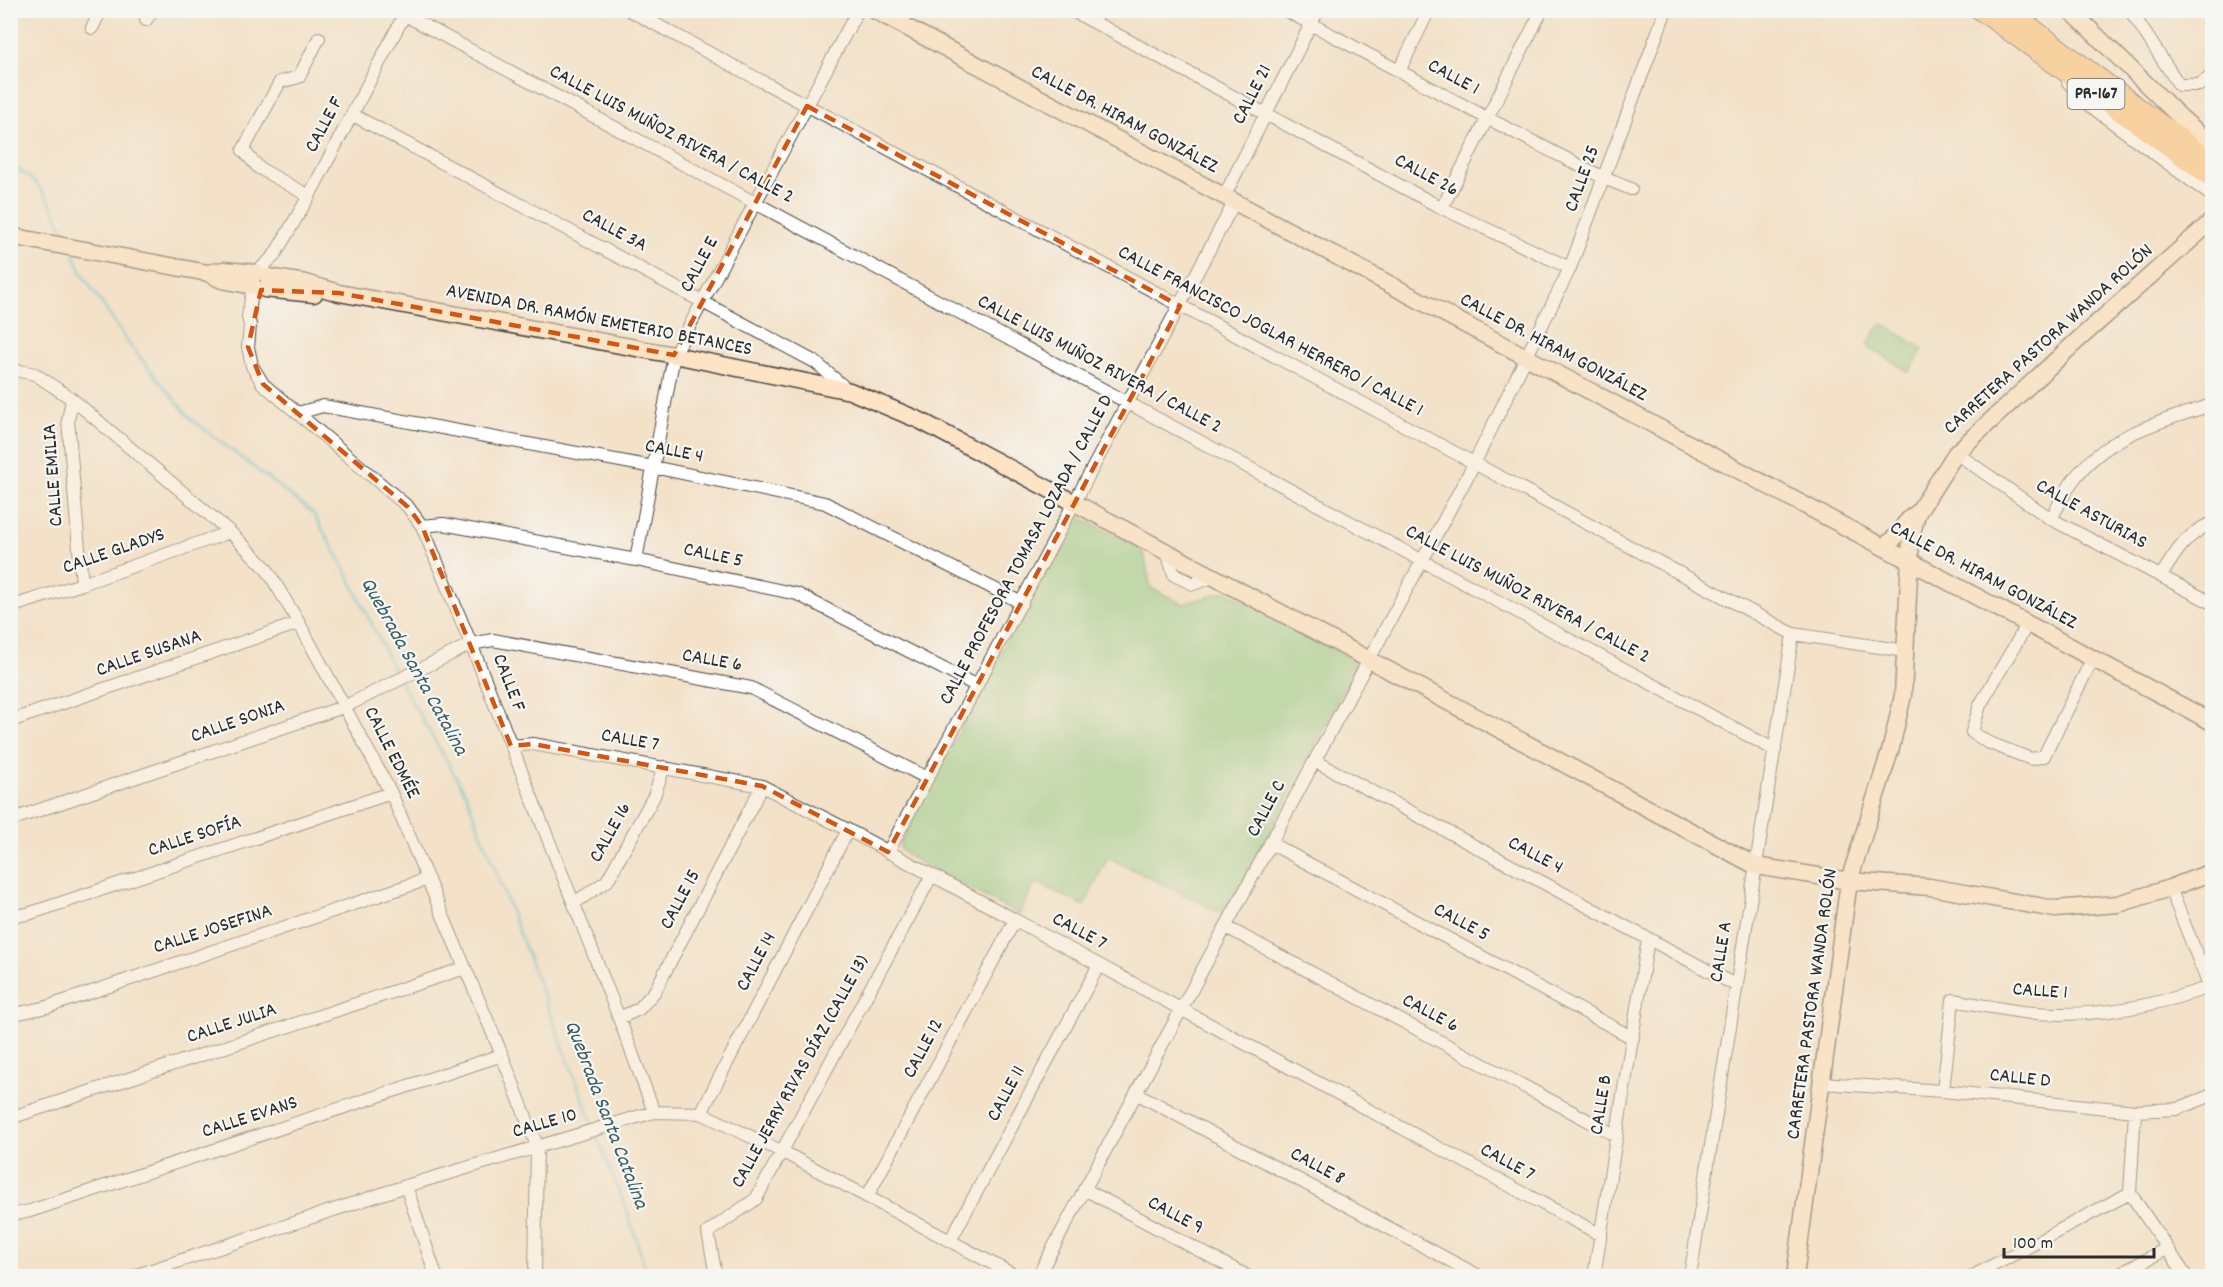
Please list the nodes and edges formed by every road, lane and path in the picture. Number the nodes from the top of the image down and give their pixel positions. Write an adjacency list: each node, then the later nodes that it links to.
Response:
1 (101, 10): 18 (street)
2 (629, 10): 23 (street, CALLE FRANCISCO JOGLAR HERRERO / CALLE 1)
3 (858, 10): 23 (street, CALLE E)
4 (874, 10): 16 (street, CALLE DR. HIRAM GONZÁLEZ)
5 (1071, 10): 24 (street, CALLE 26)
6 (1285, 10): 17 (street, CALLE 1)
7 (1318, 10): 17 (street, CALLE 21)
8 (1430, 10): 21 (street)
9 (1542, 10): 26 (street)
10 (1666, 10): 29 (street, CALLE 25)
11 (1979, 10): 20 (main road, PR-167)
12 (2009, 10): 28 (main road, PR-167)
13 (2070, 10): 27 (street)
14 (2130, 10): 22 (street)
15 (406, 13): 25 (street, CALLE F); 35 (street, CALLE LUIS MUÑOZ RIVERA / CALLE 2)
16 (904, 17): 34 (street, CALLE DR. HIRAM GONZÁLEZ)
17 (1311, 24): 21 (street, CALLE 1); 24 (street, CALLE 21)
18 (92, 28)
19 (319, 39): 32 (street)
20 (2049, 61): 30 (main road, PR-167); 33 (street)
21 (1399, 71): 26 (street, CALLE 1)
22 (2212, 76)
23 (807, 106): 35 (street, CALLE E); 42 (street, CALLE FRANCISCO JOGLAR HERRERO / CALLE 1)
24 (1266, 113): 34 (street, CALLE 21); 36 (street, CALLE 26)
25 (353, 115): 32 (street, CALLE F); 41 (street, CALLE 3A)
26 (1487, 118): 29 (street, CALLE 1); 36 (street)
27 (2212, 145)
28 (2212, 162)
29 (1604, 178): 31 (street, CALLE 1); 39 (street, CALLE 25)
30 (2212, 178)
31 (1631, 189)
32 (309, 196): 40 (street, CALLE F)
33 (2212, 196)
34 (1229, 200): 42 (street, CALLE PROFESORA TOMASA LOZADA / CALLE D); 44 (street, CALLE DR. HIRAM GONZÁLEZ)
35 (755, 203): 41 (street, CALLE E); 48 (street, CALLE LUIS MUÑOZ RIVERA / CALLE 2)
36 (1442, 208): 39 (street, CALLE 26)
37 (2212, 221): 51 (street, CARRETERA PASTORA WANDA ROLÓN)
38 (10, 236): 40 (street, AVENIDA DR. RAMÓN EMETERIO BETANCES)
39 (1570, 268): 44 (street, CALLE 25)
40 (260, 283): 43 (street, AVENIDA DR. RAMÓN EMETERIO BETANCES); 50 (street, CALLE F)
41 (703, 301): 43 (street, CALLE E); 46 (street, CALLE 3A)
42 (1180, 306): 48 (street, CALLE PROFESORA TOMASA LOZADA / CALLE D); 52 (street, CALLE FRANCISCO JOGLAR HERRERO / CALLE 1)
43 (674, 355): 46 (street, AVENIDA DR. RAMÓN EMETERIO BETANCES); 53 (street, CALLE E)
44 (1527, 358): 52 (street, CALLE C); 60 (street, CALLE DR. HIRAM GONZÁLEZ)
45 (10, 369): 47 (street, CALLE EDMÉE)
46 (850, 391): 54 (street, AVENIDA DR. RAMÓN EMETERIO BETANCES)
47 (72, 399): 59 (street, CALLE EDMÉE); 65 (street, CALLE EMILIA)
48 (1128, 403): 54 (street, CALLE PROFESORA TOMASA LOZADA / CALLE D); 63 (street, CALLE LUIS MUÑOZ RIVERA / CALLE 2)
49 (2212, 405): 56 (street)
50 (298, 413): 53 (street, CALLE 4); 58 (street, CALLE F)
51 (1956, 453): 55 (street, CARRETERA PASTORA WANDA ROLÓN); 56 (street, CALLE ASTURIAS)
52 (1474, 464): 63 (street, CALLE C); 71 (street, CALLE FRANCISCO JOGLAR HERRERO / CALLE 1)
53 (653, 467): 61 (street, CALLE E); 66 (street, CALLE 4)
54 (1075, 503): 66 (street, CALLE PROFESORA TOMASA LOZADA / CALLE D); 75 (street, AVENIDA DR. RAMÓN EMETERIO BETANCES)
55 (1917, 514): 60 (street); 62 (street, CARRETERA PASTORA WANDA ROLÓN)
56 (2051, 519): 64 (street, CALLE ASTURIAS)
57 (2212, 522): 64 (street)
58 (422, 526): 61 (street, CALLE 5); 72 (street, CALLE F)
59 (230, 532): 65 (street, CALLE GLADYS); 69 (street, CALLE EDMÉE)
60 (1882, 546): 62 (street, CALLE DR. HIRAM GONZÁLEZ)
61 (636, 560): 76 (street, CALLE 5)
62 (1909, 560): 70 (street, CALLE DR. HIRAM GONZÁLEZ); 73 (street, CARRETERA PASTORA WANDA ROLÓN)
63 (1423, 561): 75 (street, CALLE C); 81 (street, CALLE LUIS MUÑOZ RIVERA / CALLE 2)
64 (2161, 576): 67 (street, CALLE ASTURIAS)
65 (82, 584): 68 (street, CALLE GLADYS)
66 (1022, 603): 76 (street, CALLE PROFESORA TOMASA LOZADA / CALLE D)
67 (2212, 603)
68 (10, 607)
69 (299, 623): 77 (street, CALLE EDMÉE); 78 (street, CALLE SUSANA)
70 (2028, 623): 74 (street, CALLE DR. HIRAM GONZÁLEZ); 74 (street)
71 (1793, 634): 73 (street, CALLE FRANCISCO JOGLAR HERRERO / CALLE 1); 81 (street, CALLE A)
72 (471, 644): 77 (street, CALLE SONIA); 80 (street, CALLE F); 84 (street, CALLE 6)
73 (1906, 651): 95 (street, CARRETERA PASTORA WANDA ROLÓN)
74 (2093, 658): 79 (street, CALLE DR. HIRAM GONZÁLEZ)
75 (1368, 660): 82 (street, CALLE C); 91 (street, AVENIDA DR. RAMÓN EMETERIO BETANCES)
76 (977, 686): 84 (street, CALLE PROFESORA TOMASA LOZADA / CALLE D)
77 (346, 706): 86 (street, CALLE EDMÉE); 87 (street, CALLE SONIA)
78 (10, 721)
79 (2212, 722)
80 (512, 746): 83 (street, CALLE 7); 97 (street, CALLE F)
81 (1775, 750): 91 (street, CALLE A)
82 (1315, 760): 89 (street, CALLE C); 101 (street, CALLE 4)
83 (664, 767): 85 (street, CALLE 7); 97 (street, CALLE 16)
84 (927, 778): 90 (street, CALLE PROFESORA TOMASA LOZADA / CALLE D)
85 (762, 786): 88 (street, CALLE 7); 108 (street, CALLE 15)
86 (391, 793): 94 (street, CALLE EDMÉE); 98 (street, CALLE SOFÍA)
87 (10, 820)
88 (848, 830): 90 (street, CALLE 7); 117 (street, CALLE 14)
89 (1270, 843): 100 (street, CALLE C); 109 (street, CALLE 5)
90 (888, 852): 93 (street, CALLE 7)
91 (1756, 866): 95 (street, AVENIDA DR. RAMÓN EMETERIO BETANCES); 104 (street, CALLE A)
92 (2212, 872): 96 (street, AVENIDA DR. RAMÓN EMETERIO BETANCES)
93 (932, 875): 99 (street, CALLE 7); 121 (street, CALLE JERRY RIVAS DÍAZ (CALLE 13))
94 (428, 879): 103 (street, CALLE EDMÉE); 107 (street, CALLE JOSEFINA)
95 (1849, 881): 96 (street, AVENIDA DR. RAMÓN EMETERIO BETANCES); 111 (street, CARRETERA PASTORA WANDA ROLÓN)
96 (2170, 888): 105 (street)
97 (574, 903): 108 (street, CALLE F)
98 (10, 915)
99 (1015, 920): 102 (street, CALLE 7); 125 (street, CALLE 12)
100 (1226, 927): 106 (street, CALLE C); 119 (street, CALLE 6)
101 (1648, 939): 104 (street, CALLE 4); 109 (street, CALLE B)
102 (1099, 965): 106 (street, CALLE 7); 128 (street, CALLE 11)
103 (465, 968): 110 (street, CALLE EDMÉE); 118 (street, CALLE JULIA)
104 (1737, 986): 141 (street, CALLE A)
105 (2212, 989): 112 (street, CALLE 1)
106 (1181, 1009): 113 (street, CALLE C); 127 (street, CALLE 7)
107 (10, 1015)
108 (619, 1018): 115 (street, CALLE F)
109 (1633, 1038): 119 (street, CALLE B)
110 (502, 1054): 120 (street, CALLE EDMÉE); 126 (street, CALLE EVANS)
111 (1821, 1083): 112 (street, CALLE D); 142 (street, CARRETERA PASTORA WANDA ROLÓN)
112 (1943, 1091): 116 (street, CALLE D)
113 (1136, 1093): 123 (street, CALLE C); 139 (street, CALLE 8)
114 (2212, 1095): 116 (street, CALLE D)
115 (654, 1112): 117 (street, CALLE 10); 120 (street, CALLE 10)
116 (2135, 1112): 124 (street)
117 (701, 1113): 121 (street, CALLE 10)
118 (10, 1118)
119 (1617, 1136): 127 (street, CALLE B)
120 (537, 1146): 122 (street, CALLE 10); 134 (street, CALLE EDMÉE)
121 (783, 1152): 125 (street, CALLE 10); 135 (street, CALLE JERRY RIVAS DÍAZ (CALLE 13))
122 (406, 1186): 130 (street, CALLE 10); 133 (street)
123 (1084, 1189): 137 (street, CALLE C); 138 (street, CALLE 9)
124 (2130, 1193): 129 (street); 143 (street)
125 (867, 1197): 128 (street, CALLE 10)
126 (10, 1215)
127 (1601, 1235): 140 (street, CALLE B)
128 (950, 1241): 136 (street, CALLE 10)
129 (2166, 1249): 144 (street); 145 (street)
130 (172, 1264): 131 (street, CALLE 10); 132 (street)
131 (134, 1276)
132 (176, 1276)
133 (436, 1276)
134 (535, 1276)
135 (716, 1276)
136 (1016, 1276)
137 (1038, 1276)
138 (1247, 1276)
139 (1479, 1276)
140 (1594, 1276)
141 (1690, 1276)
142 (1795, 1276)
143 (1973, 1276)
144 (2116, 1276)
145 (2186, 1276)

